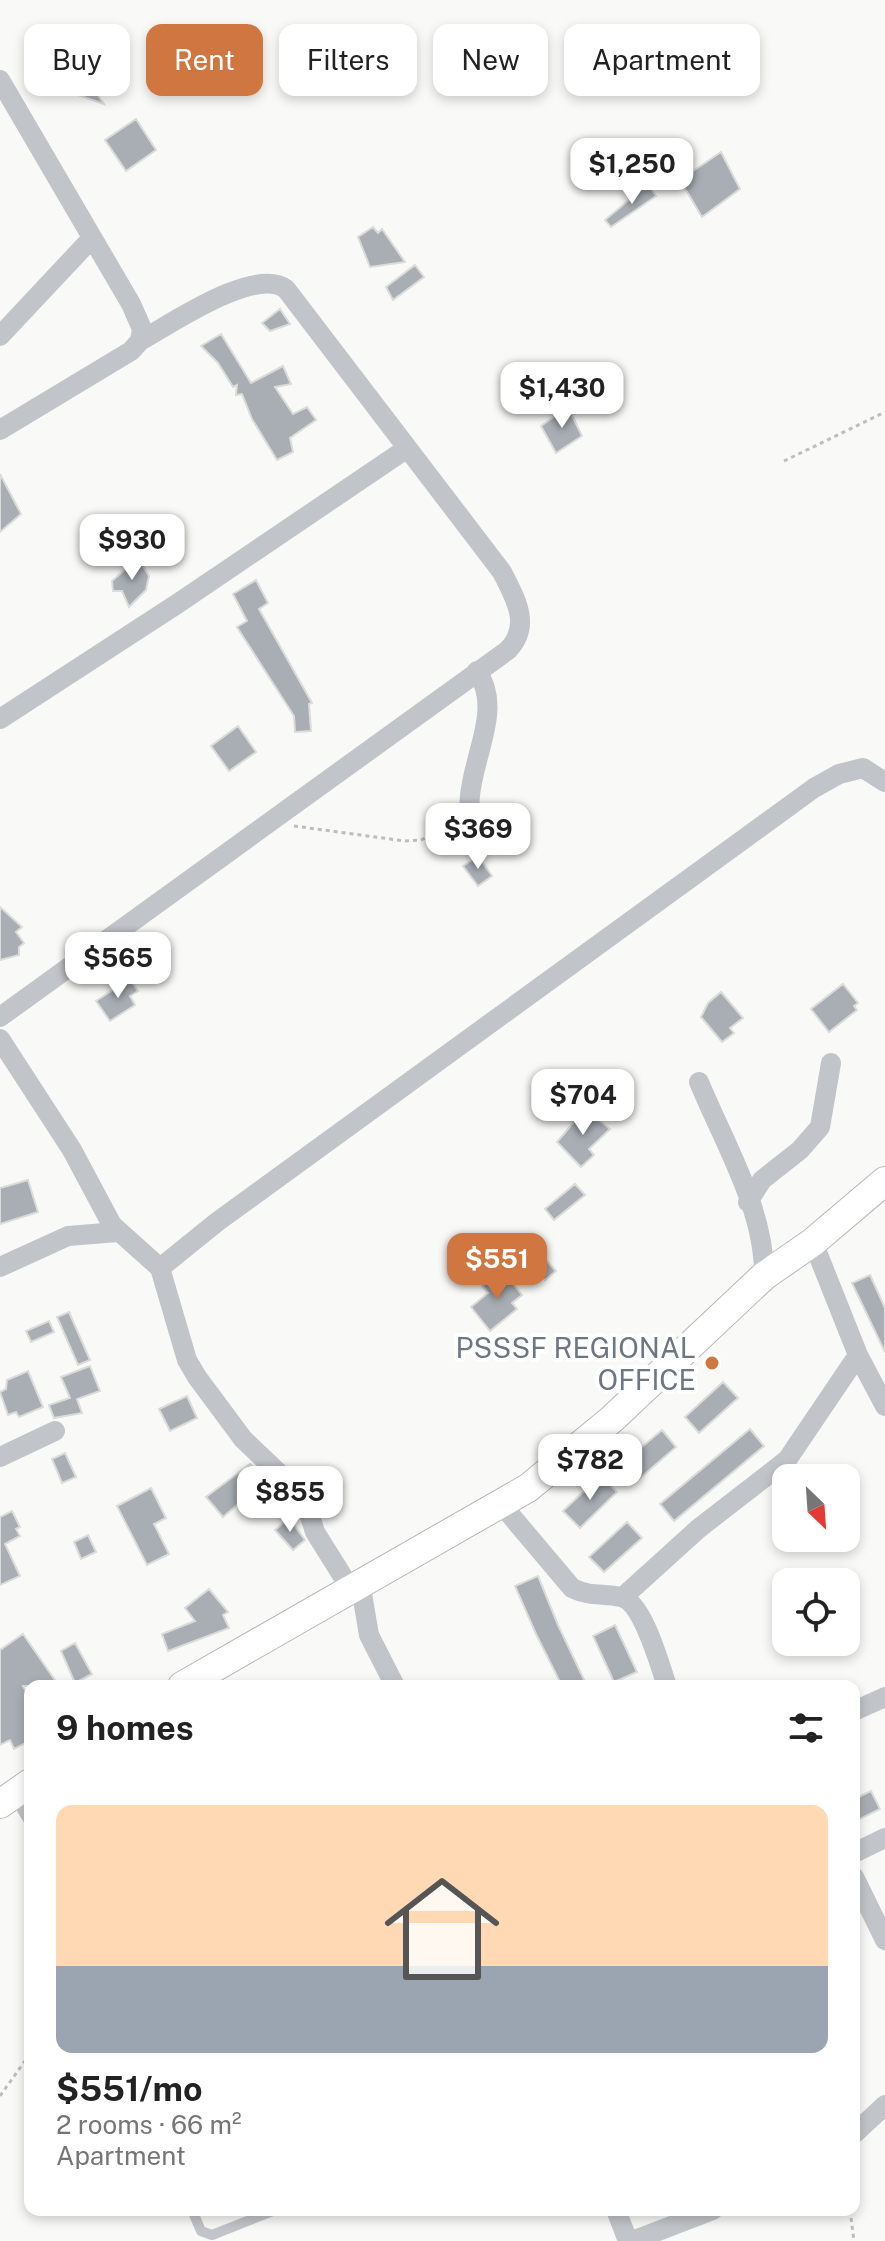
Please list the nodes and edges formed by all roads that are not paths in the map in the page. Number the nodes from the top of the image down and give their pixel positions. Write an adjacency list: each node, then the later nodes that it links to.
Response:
1 (0, 80): 2 (street)
2 (92, 238): 3 (street); 4 (street)
3 (0, 336)
4 (140, 341): 5 (street); 6 (street)
5 (0, 430)
6 (406, 449): 7 (street); 8 (street)
7 (477, 671): 10 (street); 11 (street)
8 (0, 719)
9 (885, 782): 20 (street)
10 (472, 827)
11 (0, 1017)
12 (0, 1039): 17 (street)
13 (831, 1063): 16 (street)
14 (699, 1082): 16 (street)
15 (885, 1181): 18 (street)
16 (748, 1202): 21 (street)
17 (118, 1232): 19 (street); 20 (street)
18 (813, 1242): 21 (street); 22 (street)
19 (0, 1267)
20 (160, 1268): 27 (street)
21 (764, 1276): 26 (street)
22 (858, 1355): 23 (street); 28 (street)
23 (885, 1406)
24 (55, 1431): 25 (street)
25 (0, 1457)
26 (502, 1505): 27 (street); 28 (street)
27 (355, 1585): 29 (street); 30 (street)
28 (623, 1597): 31 (street)
29 (192, 1680)
30 (392, 1680)
31 (665, 1680)
32 (885, 1697): 33 (street)
33 (860, 1708)
34 (9, 1796): 35 (lane)
35 (24, 1815)
36 (885, 1838): 37 (street)
37 (860, 1850)
38 (860, 1889): 39 (street)
39 (885, 1940)
40 (885, 2105): 41 (street)
41 (860, 2128)
42 (195, 2216): 43 (lane)
43 (260, 2216)
44 (619, 2216): 46 (street)
45 (697, 2216): 46 (street)
46 (630, 2241)

